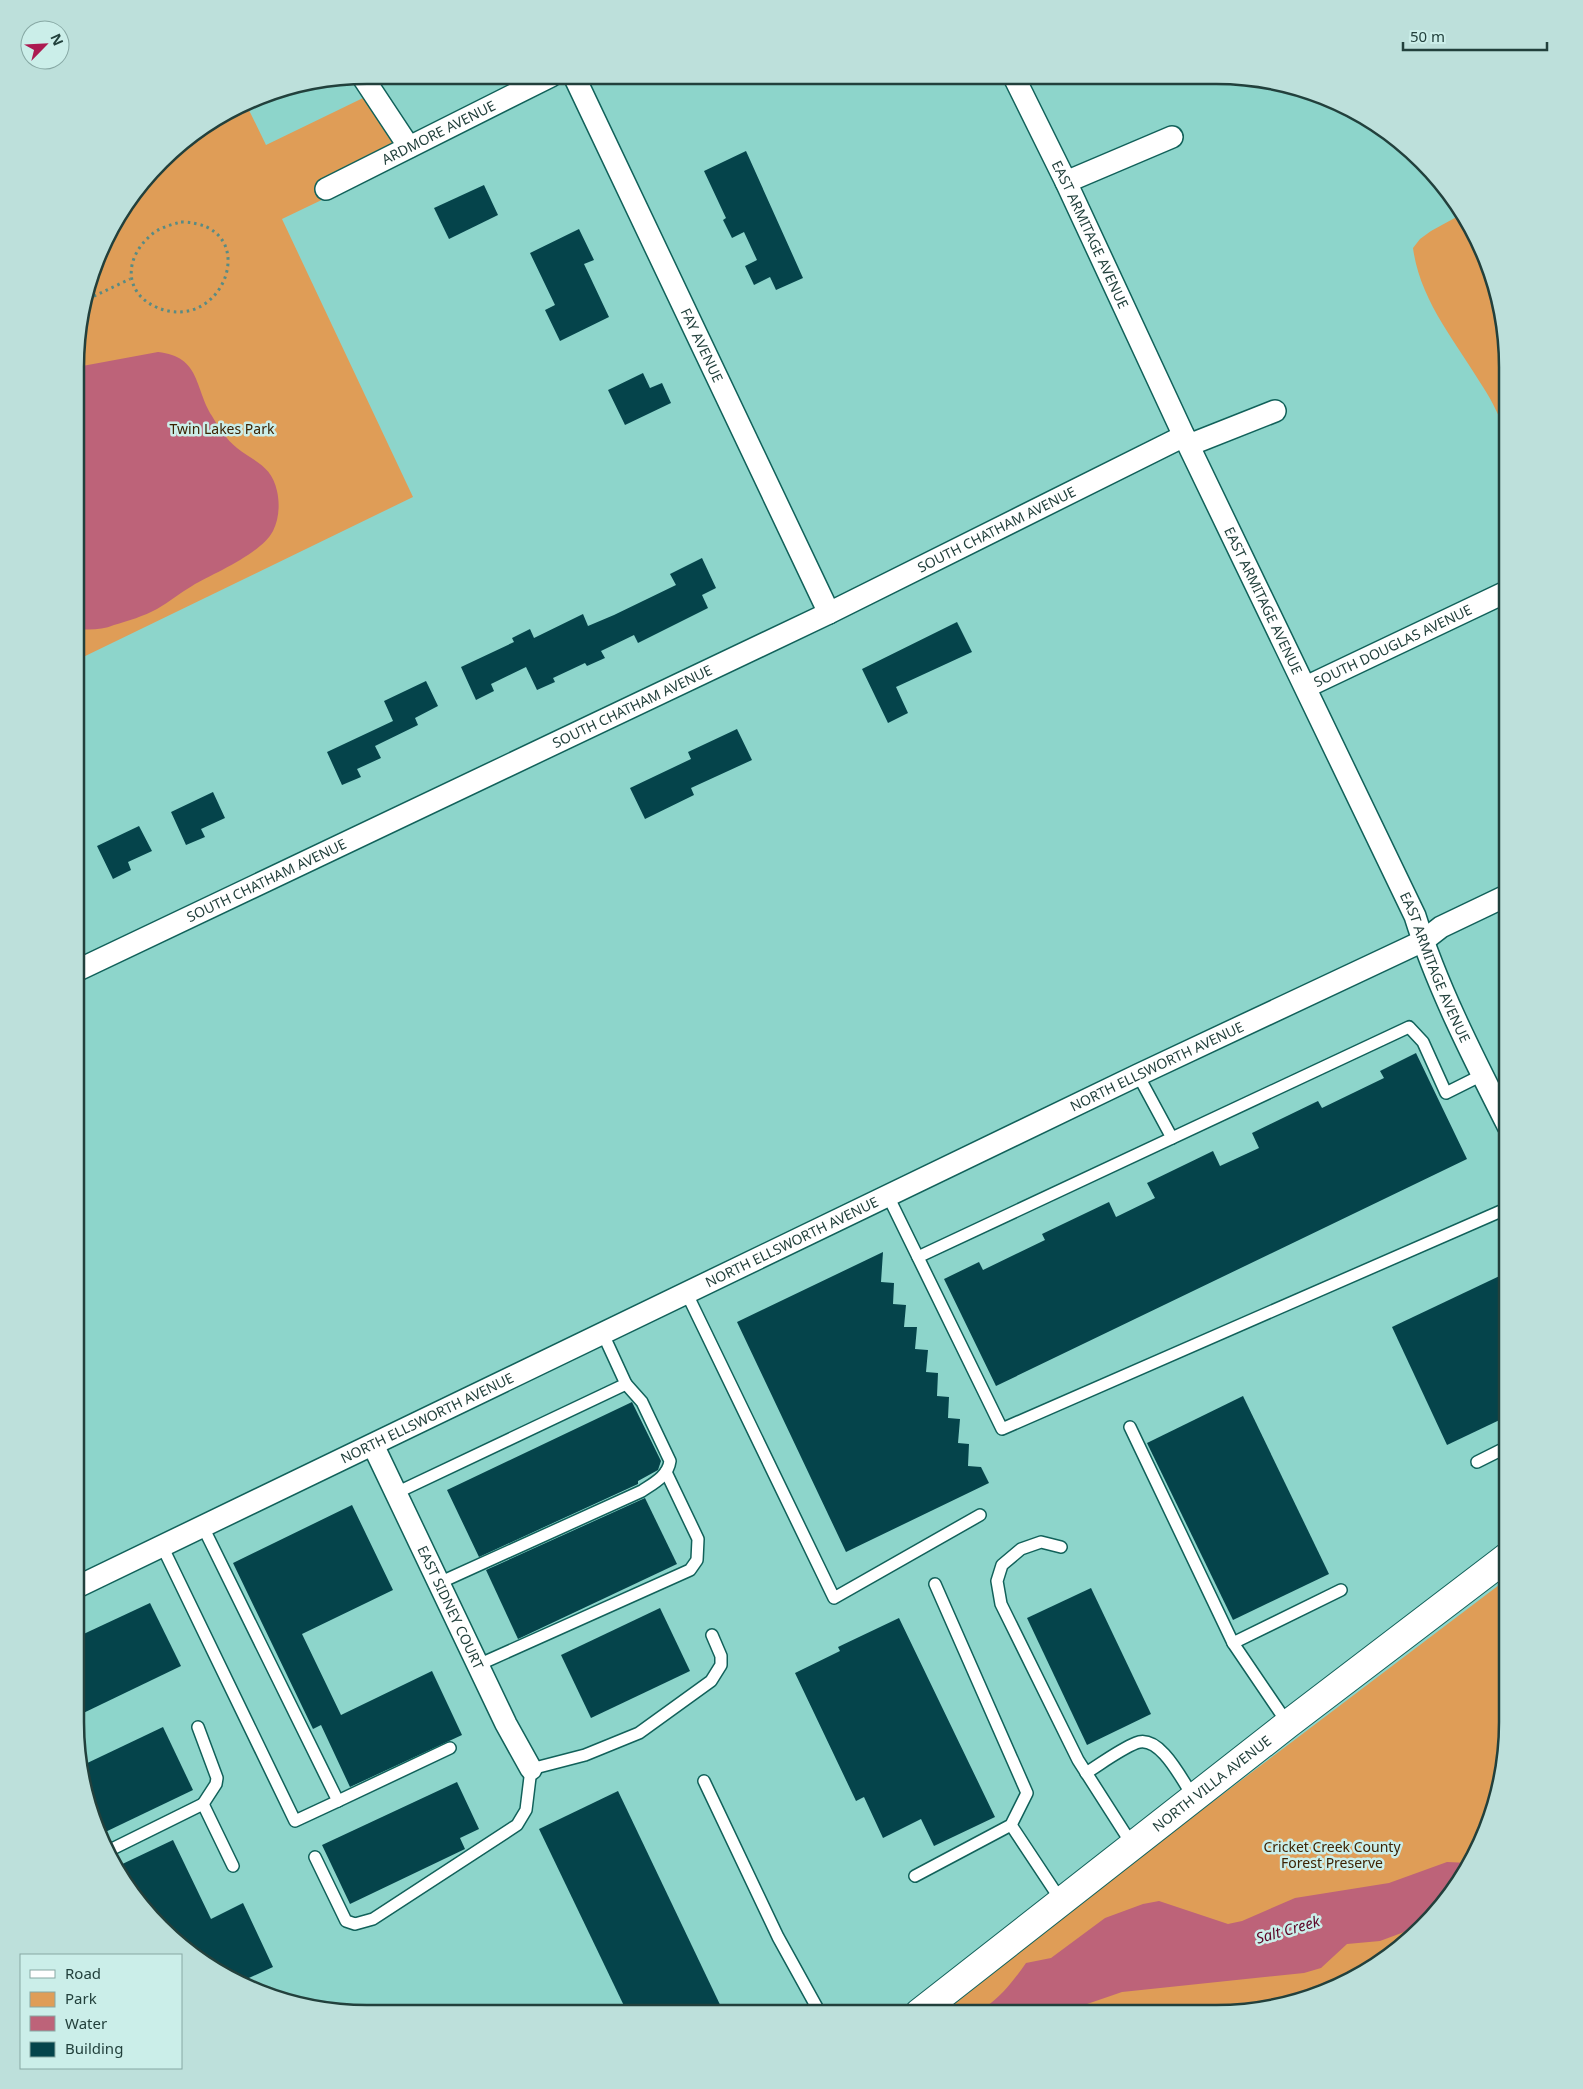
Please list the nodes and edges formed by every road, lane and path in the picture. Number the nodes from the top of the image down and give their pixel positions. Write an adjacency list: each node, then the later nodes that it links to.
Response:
1 (367, 84): 6 (street)
2 (535, 84): 6 (street, ARDMORE AVENUE)
3 (578, 84): 14 (street, FAY AVENUE)
4 (1017, 84): 7 (street, EAST ARMITAGE AVENUE)
5 (1172, 137): 7 (street)
6 (409, 147): 8 (street, ARDMORE AVENUE)
7 (1066, 182): 12 (street, EAST ARMITAGE AVENUE)
8 (326, 189)
9 (130, 279): 9 (path); 10 (path)
10 (92, 297)
11 (1275, 411): 12 (street, SOUTH CHATHAM AVENUE)
12 (1187, 440): 14 (street, SOUTH CHATHAM AVENUE); 15 (street, EAST ARMITAGE AVENUE)
13 (1499, 594): 15 (street, SOUTH DOUGLAS AVENUE)
14 (829, 613): 18 (street, SOUTH CHATHAM AVENUE)
15 (1306, 687): 17 (street, EAST ARMITAGE AVENUE)
16 (1499, 899): 17 (street, NORTH ELLSWORTH AVENUE)
17 (1423, 941): 19 (street, NORTH ELLSWORTH AVENUE); 20 (street, EAST ARMITAGE AVENUE)
18 (84, 967)
19 (1138, 1074): 22 (lane); 23 (street, NORTH ELLSWORTH AVENUE)
20 (1482, 1074): 21 (street, EAST ARMITAGE AVENUE); 22 (lane)
21 (1499, 1108)
22 (1172, 1138): 25 (lane)
23 (888, 1196): 25 (lane); 26 (street, NORTH ELLSWORTH AVENUE)
24 (1499, 1212): 25 (lane)
25 (918, 1257)
26 (687, 1294): 27 (street, NORTH ELLSWORTH AVENUE); 35 (lane)
27 (602, 1334): 28 (lane); 30 (street, NORTH ELLSWORTH AVENUE)
28 (626, 1384): 33 (lane); 34 (lane)
29 (1130, 1427): 45 (lane)
30 (373, 1446): 34 (street, EAST SIDNEY COURT); 36 (street, NORTH ELLSWORTH AVENUE)
31 (1499, 1451): 32 (lane)
32 (1477, 1462)
33 (666, 1472): 40 (lane); 46 (lane)
34 (396, 1493): 40 (street, EAST SIDNEY COURT)
35 (980, 1515)
36 (203, 1527): 37 (street, NORTH ELLSWORTH AVENUE); 54 (lane)
37 (162, 1546): 41 (street, NORTH ELLSWORTH AVENUE); 54 (lane)
38 (1061, 1547): 51 (lane)
39 (1499, 1564): 47 (main road, NORTH VILLA AVENUE)
40 (439, 1583): 46 (street, EAST SIDNEY COURT)
41 (84, 1584)
42 (936, 1584): 56 (lane)
43 (1341, 1590): 45 (lane)
44 (712, 1636): 50 (lane)
45 (1233, 1643): 47 (lane)
46 (478, 1665): 50 (street, EAST SIDNEY COURT)
47 (1288, 1724): 53 (main road, NORTH VILLA AVENUE)
48 (198, 1727): 55 (lane)
49 (450, 1748): 54 (lane)
50 (531, 1769): 59 (lane)
51 (1086, 1773): 53 (lane); 57 (lane)
52 (704, 1781): 63 (lane)
53 (1194, 1798): 57 (main road, NORTH VILLA AVENUE)
54 (338, 1801)
55 (203, 1804): 58 (lane); 60 (lane)
56 (1011, 1826): 61 (lane); 62 (lane)
57 (1133, 1846): 62 (main road, NORTH VILLA AVENUE)
58 (114, 1848)
59 (315, 1857)
60 (233, 1866)
61 (915, 1876)
62 (1062, 1902): 64 (main road, NORTH VILLA AVENUE)
63 (816, 2005)
64 (929, 2005)

